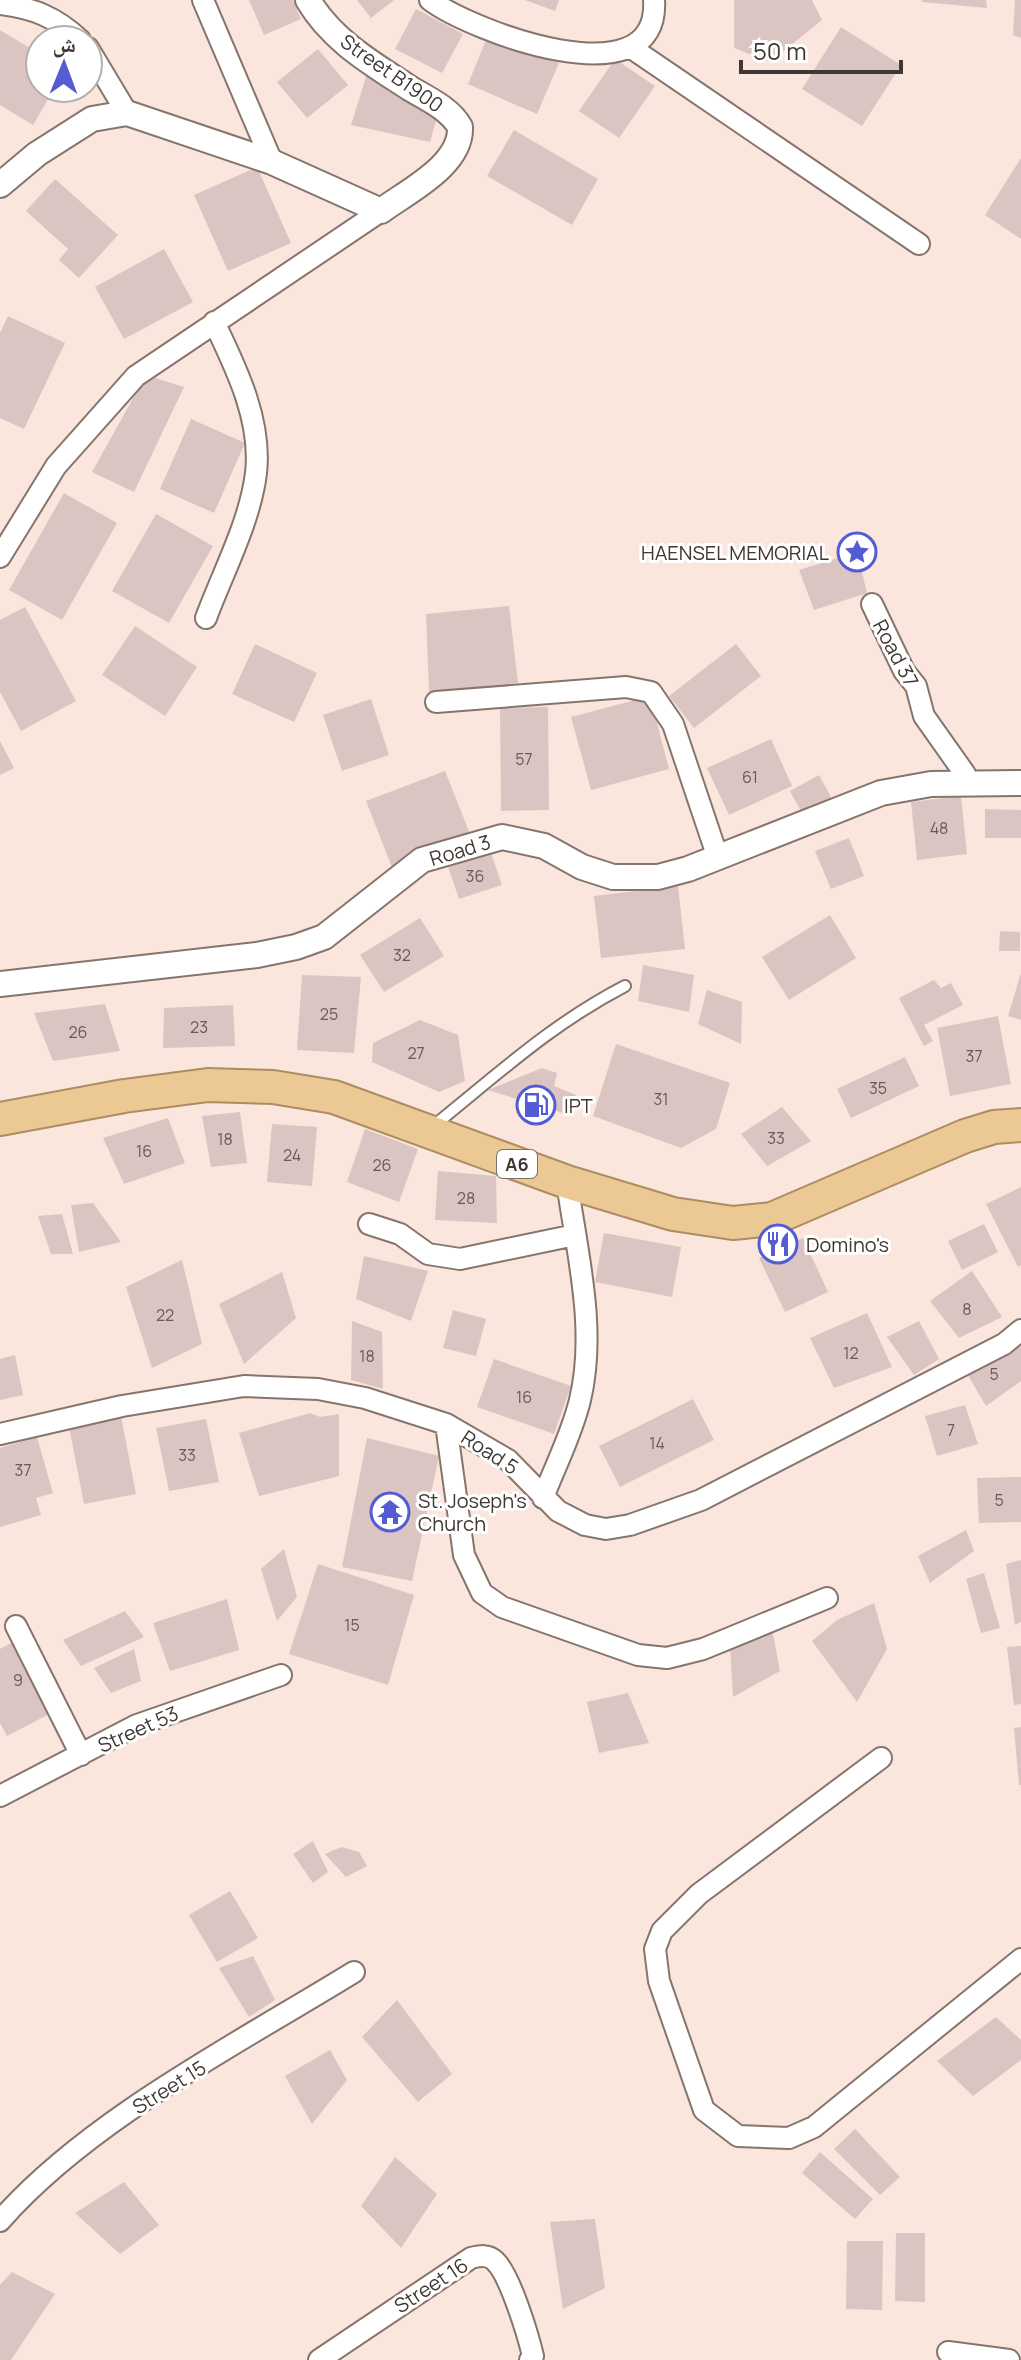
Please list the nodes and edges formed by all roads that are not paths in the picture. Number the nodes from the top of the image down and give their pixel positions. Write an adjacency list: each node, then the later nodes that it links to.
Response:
1 (203, 0): 10 (street)
2 (308, 0): 12 (street, Street B1900)
3 (430, 0): 7 (street)
4 (654, 0): 7 (street)
5 (0, 4): 6 (street)
6 (60, 24)
7 (630, 47): 13 (street)
8 (104, 75): 9 (street)
9 (127, 113): 10 (street); 11 (street)
10 (272, 162): 12 (street)
11 (0, 185)
12 (381, 211): 14 (street)
13 (919, 244)
14 (214, 322): 15 (street); 17 (street)
15 (0, 557)
16 (872, 604): 20 (street, Road 37)
17 (206, 618)
18 (436, 702): 21 (street)
19 (1021, 783): 20 (street, Road 3)
20 (966, 784): 21 (street, Road 3)
21 (718, 858): 22 (street, Road 3)
22 (0, 984)
23 (625, 986): 26 (lane)
24 (0, 1119): 26 (highway, A6)
25 (1021, 1125): 27 (highway, A6)
26 (427, 1131): 27 (highway, A6)
27 (567, 1182): 29 (street)
28 (369, 1224): 29 (street)
29 (575, 1235): 33 (street)
30 (1021, 1330): 33 (street, Road 5)
31 (446, 1424): 32 (street, Road 5); 33 (street, Road 5); 34 (street)
32 (0, 1434)
33 (543, 1498)
34 (827, 1598)
35 (16, 1626): 37 (street)
36 (281, 1675): 37 (street, Street 53)
37 (81, 1755): 39 (street, Street 53)
38 (881, 1758): 40 (street)
39 (0, 1796)
40 (1021, 1959)
41 (354, 1972): 42 (street, Street 15)
42 (0, 2221)
43 (948, 2352): 46 (street)
44 (319, 2360): 45 (street, Street 16)
45 (530, 2360)
46 (1009, 2360)

